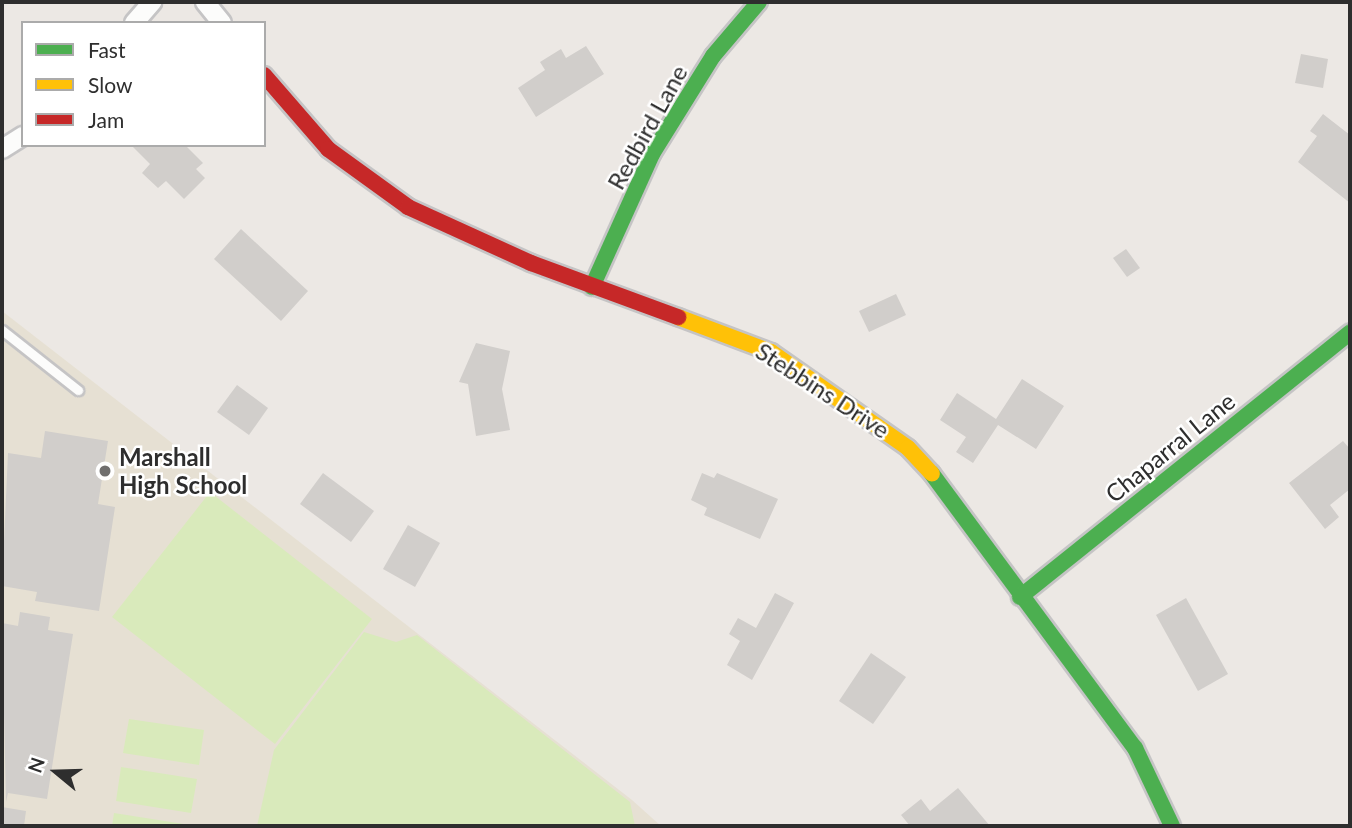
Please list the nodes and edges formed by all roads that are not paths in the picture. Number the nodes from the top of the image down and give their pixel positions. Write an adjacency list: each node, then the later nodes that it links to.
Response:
1 (152, 2): 4 (street)
2 (205, 2): 5 (street)
3 (760, 2): 9 (street, Redbird Lane)
4 (136, 21)
5 (220, 21)
6 (266, 77): 9 (street, Stebbins Drive)
7 (21, 137): 8 (street)
8 (2, 149)
9 (592, 287): 13 (street, Stebbins Drive)
10 (2, 330): 12 (lane)
11 (1350, 334): 13 (street, Chaparral Lane)
12 (78, 390)
13 (1020, 597): 14 (street, Stebbins Drive)
14 (1172, 826)

